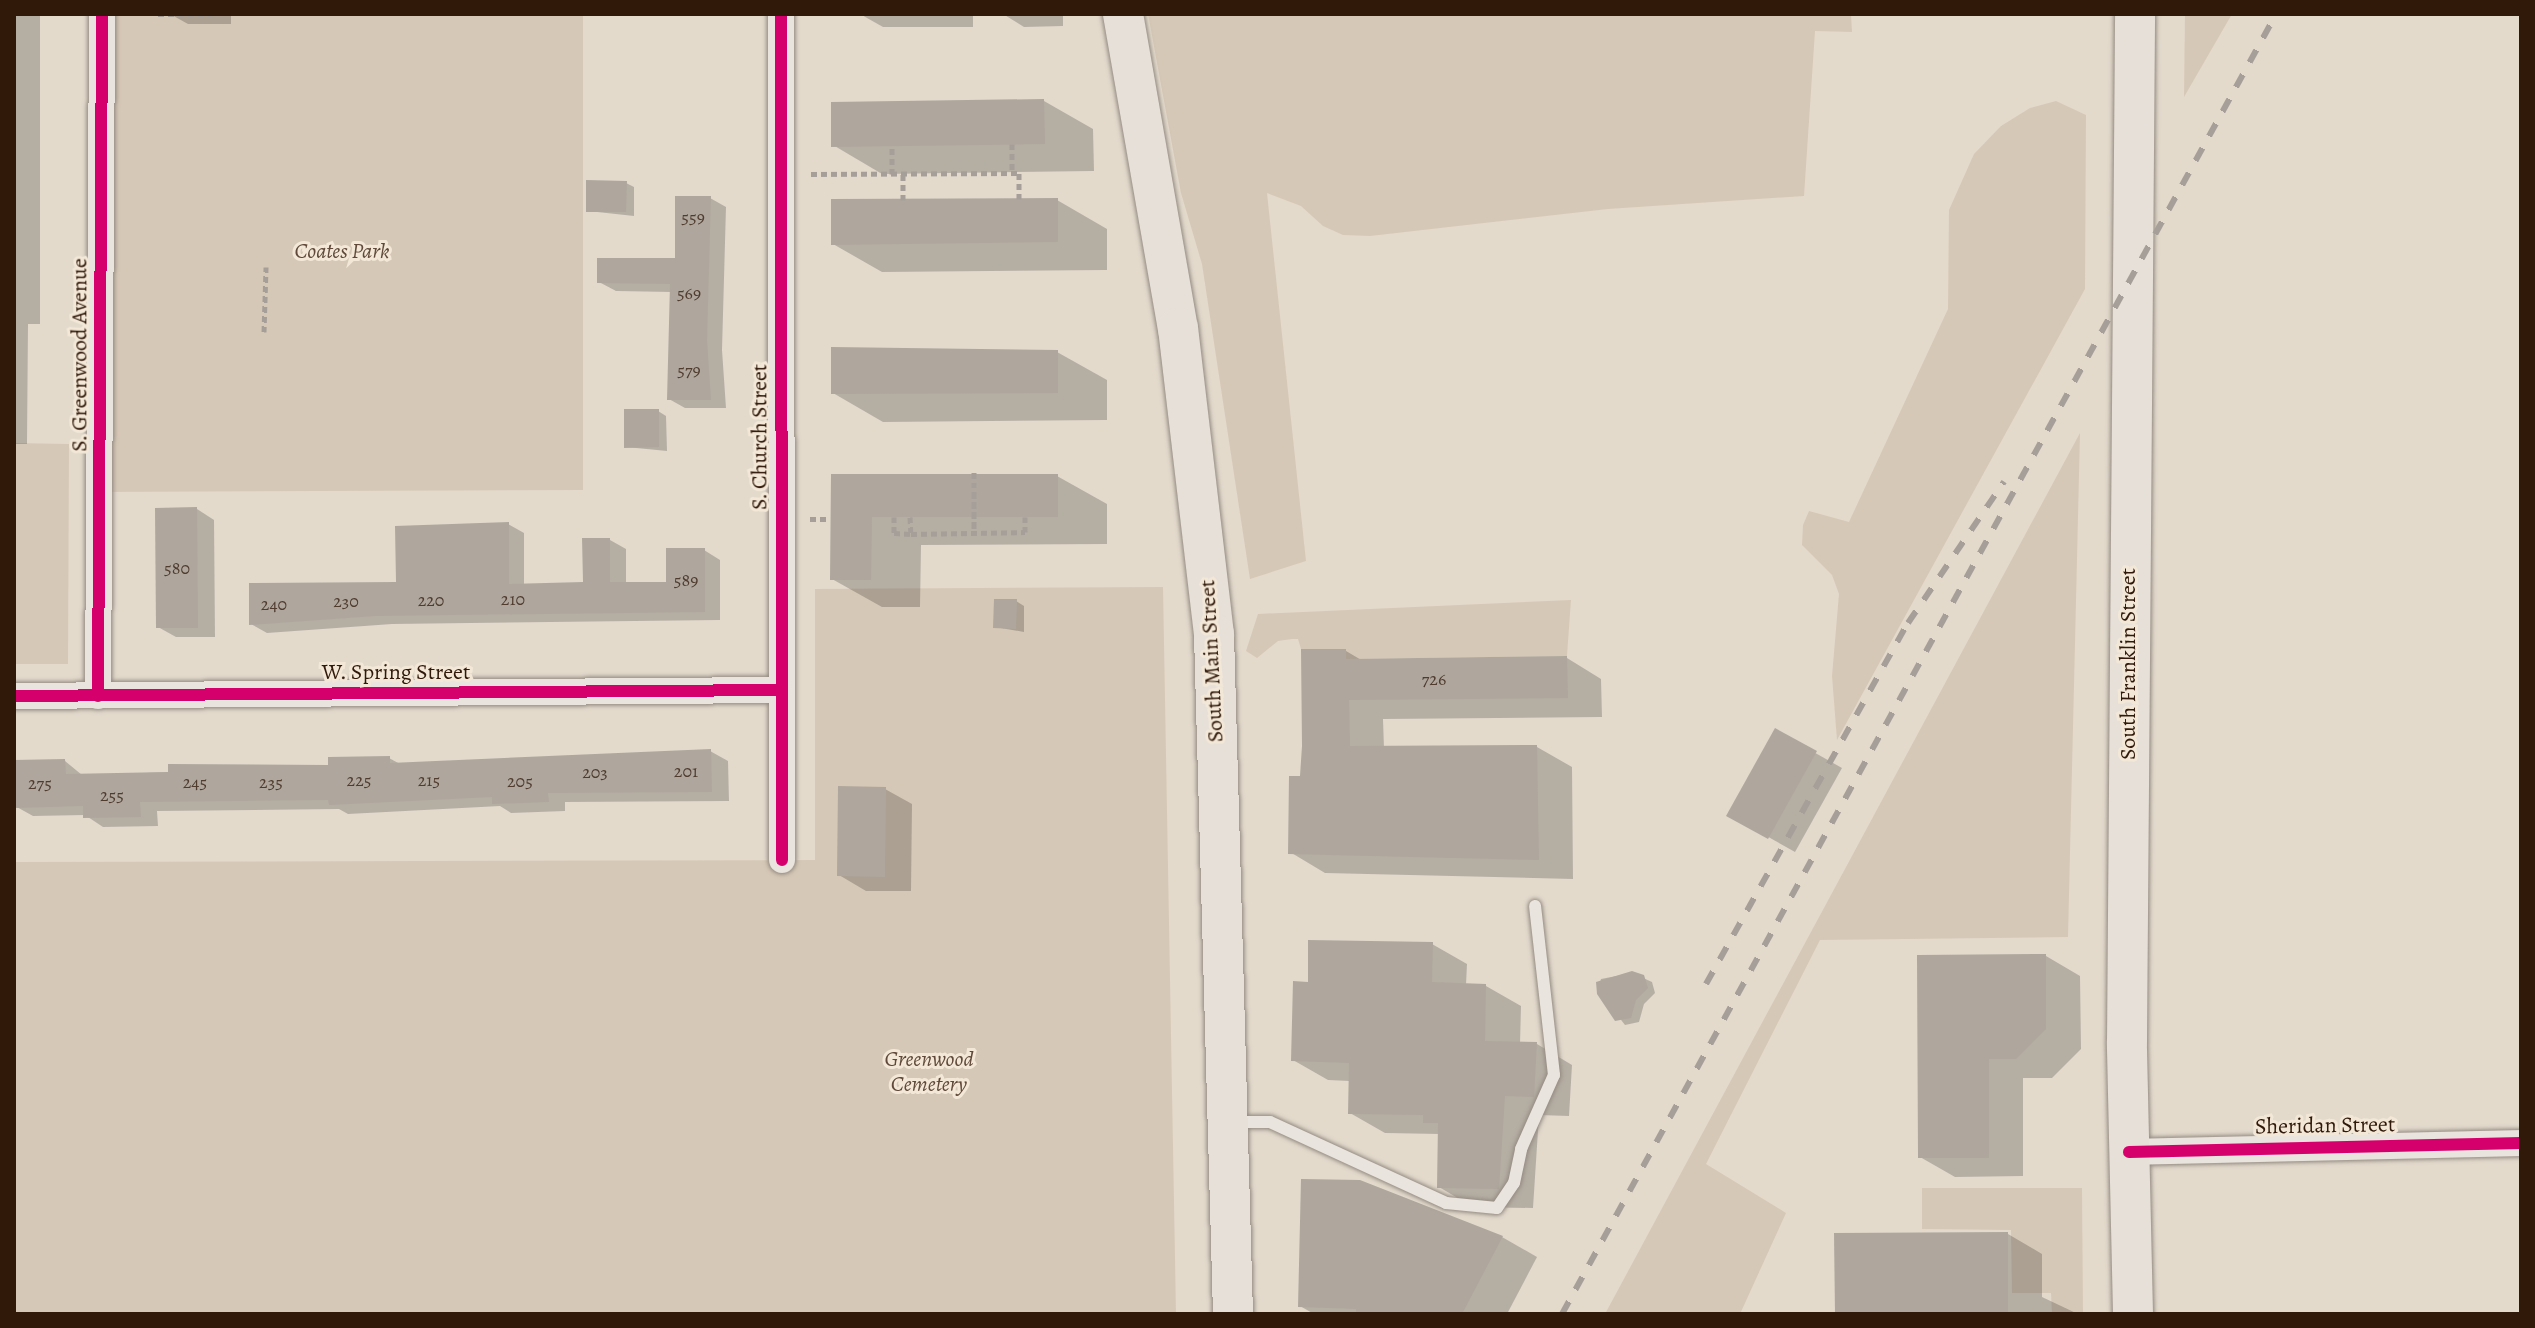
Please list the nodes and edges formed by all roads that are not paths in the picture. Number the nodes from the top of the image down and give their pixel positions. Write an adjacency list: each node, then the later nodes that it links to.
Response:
1 (102, 14): 7 (street, S. Greenwood Avenue)
2 (781, 14): 5 (street, S. Church Street)
3 (1123, 14): 10 (main road, South Main Street)
4 (2135, 14): 12 (main road, South Franklin Street)
5 (779, 690): 7 (street, W. Spring Street); 8 (street, S. Church Street)
6 (14, 696): 7 (street, W. Spring Street)
7 (98, 696)
8 (782, 860)
9 (1535, 906): 10 (lane)
10 (1229, 1122): 13 (main road, South Main Street)
11 (2521, 1143): 12 (street, Sheridan Street)
12 (2129, 1152): 14 (main road, South Franklin Street)
13 (1233, 1314)
14 (2133, 1314)

